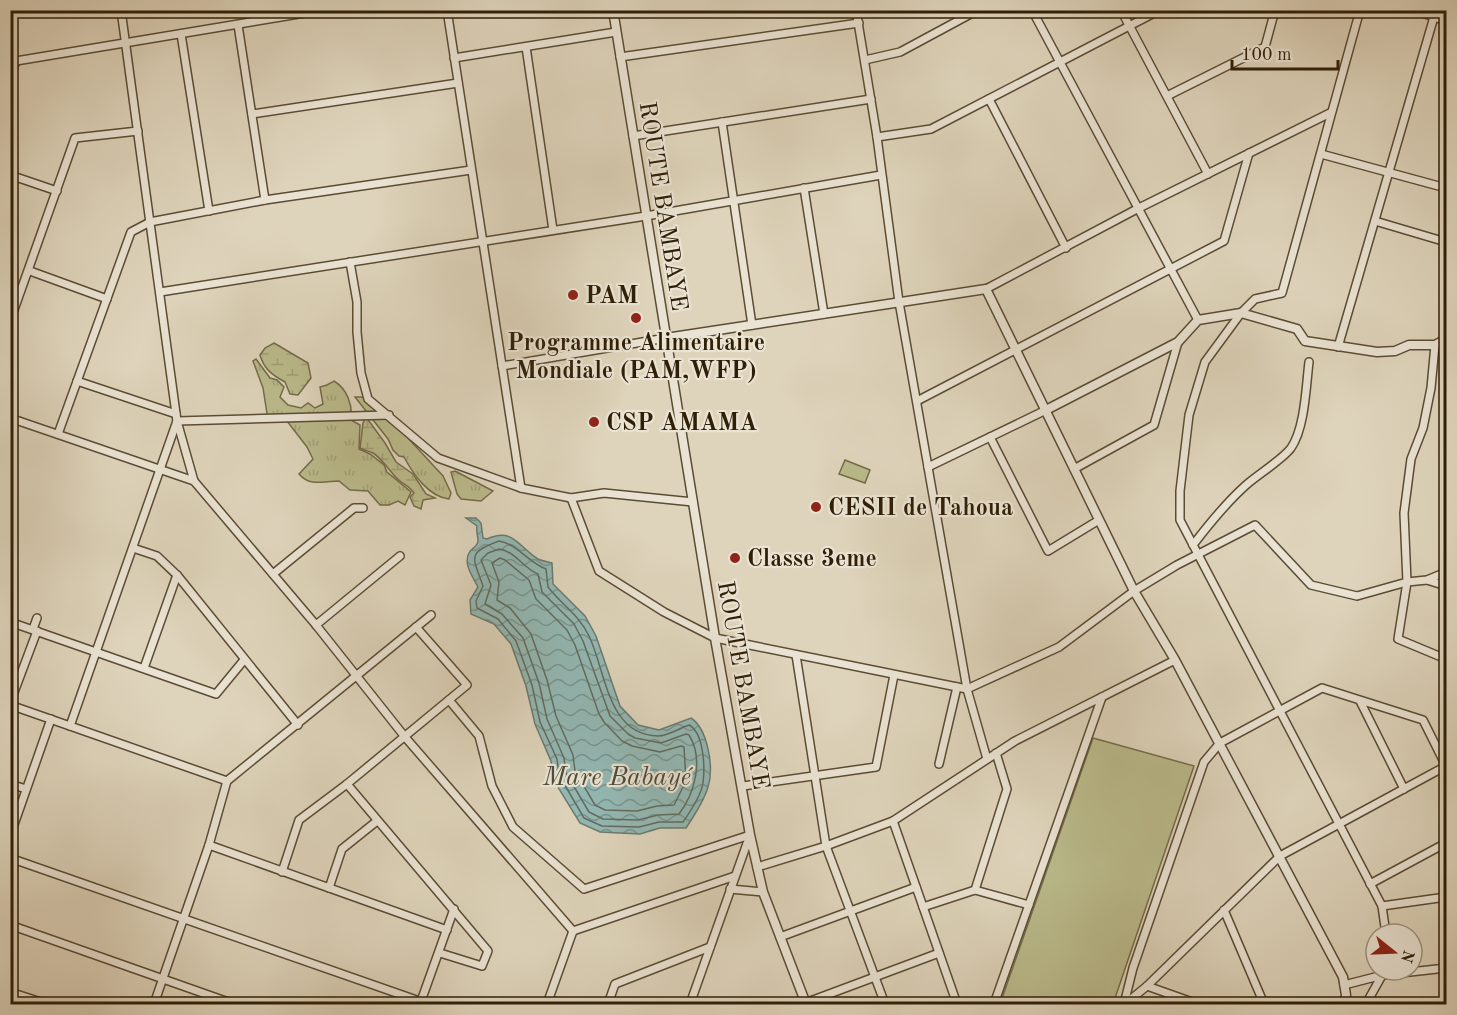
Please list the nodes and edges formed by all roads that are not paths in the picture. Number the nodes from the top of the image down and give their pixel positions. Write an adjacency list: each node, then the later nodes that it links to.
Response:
1 (121, 10): 21 (street)
2 (323, 10): 13 (street)
3 (447, 10): 24 (street)
4 (613, 10): 19 (street, ROUTE BAMBAYE)
5 (856, 10): 16 (street)
6 (978, 10): 25 (street)
7 (1032, 10): 27 (street)
8 (1121, 10): 18 (street)
9 (1160, 10): 18 (street)
10 (1275, 10): 30 (street)
11 (1360, 10): 33 (street)
12 (1414, 10): 14 (street)
13 (285, 14): 17 (street)
14 (1435, 14): 15 (street); 42 (street)
15 (1446, 21)
16 (859, 23): 23 (street); 25 (street)
17 (238, 25): 20 (street); 34 (street)
18 (1130, 26): 27 (street); 30 (street)
19 (616, 32): 22 (street); 23 (street, ROUTE BAMBAYE)
20 (181, 34): 21 (street); 52 (street)
21 (126, 43): 26 (street); 36 (street)
22 (526, 46): 24 (street); 56 (street)
23 (620, 57): 37 (street, ROUTE BAMBAYE)
24 (454, 58): 29 (street)
25 (864, 60): 31 (street)
26 (13, 62): 28 (street)
27 (1059, 62): 32 (street); 51 (street)
28 (10, 77)
29 (458, 83): 34 (street); 41 (street)
30 (1167, 96): 43 (street)
31 (871, 99): 35 (street); 38 (street)
32 (989, 99): 38 (street); 59 (street)
33 (1330, 113): 39 (street); 40 (street)
34 (252, 114): 49 (street)
35 (722, 122): 37 (street); 50 (street)
36 (138, 131): 48 (street); 55 (street)
37 (633, 136): 53 (street, ROUTE BAMBAYE)
38 (877, 137): 45 (street)
39 (1249, 153): 43 (street); 61 (street)
40 (1321, 154): 42 (street); 67 (street)
41 (471, 170): 49 (street); 57 (street)
42 (1389, 172): 47 (street); 54 (street)
43 (1208, 174): 51 (street)
44 (10, 175): 48 (street)
45 (881, 175): 46 (street); 66 (street)
46 (804, 188): 50 (street); 68 (street)
47 (1446, 188)
48 (57, 191): 62 (street)
49 (265, 200): 52 (street)
50 (734, 201): 53 (street); 71 (street)
51 (1137, 209): 59 (street); 61 (street)
52 (209, 211): 55 (street)
53 (646, 216): 56 (street); 72 (street, ROUTE BAMBAYE)
54 (1375, 221): 58 (street); 76 (street)
55 (150, 222): 64 (street); 65 (street)
56 (553, 230): 57 (street)
57 (482, 241): 60 (street); 79 (street)
58 (1446, 242)
59 (1066, 248): 63 (street)
60 (350, 262): 64 (street); 83 (street)
61 (1169, 269): 69 (street); 77 (street)
62 (30, 271): 65 (street); 70 (street)
63 (986, 289): 66 (street); 77 (street)
64 (160, 292): 85 (street)
65 (107, 299): 80 (street)
66 (899, 302): 68 (street); 81 (street)
67 (1241, 313): 69 (street); 76 (street); 97 (street)
68 (824, 314): 71 (street)
69 (1198, 320): 74 (street)
70 (10, 321)
71 (752, 325): 72 (street)
72 (666, 338): 79 (street); 94 (street, ROUTE BAMBAYE)
73 (1446, 339): 75 (street)
74 (1178, 342): 82 (street); 90 (street)
75 (1435, 345): 76 (street); 105 (street)
76 (1338, 347)
77 (1015, 349): 81 (street); 82 (street)
78 (1309, 362): 97 (street)
79 (502, 366): 92 (street)
80 (77, 381): 85 (street); 86 (street)
81 (917, 401): 88 (street)
82 (1046, 410): 87 (street); 90 (street)
83 (388, 415): 85 (street); 92 (street)
84 (10, 418): 86 (street)
85 (177, 418): 89 (street); 91 (street)
86 (58, 434): 89 (street)
87 (990, 437): 88 (street); 96 (street)
88 (928, 467): 124 (street)
89 (160, 469): 91 (street); 98 (street)
90 (1074, 469): 96 (street)
91 (194, 481): 102 (street)
92 (521, 488): 93 (street)
93 (571, 498): 94 (street); 114 (street)
94 (693, 502): 114 (street, ROUTE BAMBAYE)
95 (363, 508): 102 (street)
96 (1099, 520): 107 (street)
97 (1193, 545): 99 (street)
98 (133, 548): 103 (street); 115 (street)
99 (1199, 554): 105 (street); 107 (street); 129 (street)
100 (400, 556): 111 (street)
101 (1446, 572): 104 (street)
102 (273, 574): 111 (street)
103 (177, 575): 118 (street); 120 (street)
104 (1427, 580): 105 (street); 106 (street)
105 (1407, 582): 117 (street)
106 (1446, 586)
107 (1134, 591): 119 (street); 124 (street)
108 (431, 615): 112 (street)
109 (37, 618): 113 (street)
110 (10, 622): 113 (street)
111 (316, 625): 122 (street)
112 (416, 627): 122 (street); 126 (street)
113 (35, 630): 115 (street); 128 (street)
114 (715, 638): 116 (street); 143 (street, ROUTE BAMBAYE)
115 (95, 652): 120 (street); 132 (street)
116 (796, 655): 121 (street); 139 (street)
117 (1446, 659)
118 (244, 660): 120 (street); 131 (street)
119 (1175, 660): 125 (street); 134 (street)
120 (144, 668)
121 (894, 675): 123 (street); 139 (street)
122 (356, 677): 131 (street); 133 (street)
123 (957, 687): 124 (street); 137 (street)
124 (967, 689): 136 (street)
125 (1102, 697): 135 (street); 166 (street)
126 (449, 700): 133 (street); 149 (street)
127 (1360, 700): 129 (street); 138 (street); 145 (street)
128 (10, 704): 130 (street)
129 (1279, 712): 134 (street); 148 (street)
130 (51, 719): 132 (street); 144 (street)
131 (298, 725): 140 (street)
132 (70, 726): 140 (street)
133 (405, 737): 142 (street); 176 (street)
134 (1220, 743): 154 (street); 201 (street)
135 (996, 753): 136 (street); 163 (street)
136 (987, 759): 147 (street)
137 (939, 764)
138 (1446, 766): 145 (street)
139 (816, 776): 143 (street); 153 (street)
140 (227, 781): 152 (street)
141 (10, 784): 144 (street)
142 (347, 784): 146 (street); 157 (street)
143 (743, 786): 149 (street, ROUTE BAMBAYE)
144 (26, 789): 150 (street)
145 (1404, 789): 148 (street)
146 (377, 821): 161 (street); 169 (street)
147 (893, 821): 153 (street); 160 (street)
148 (1340, 824): 154 (street); 159 (street)
149 (750, 835): 156 (street, ROUTE BAMBAYE); 158 (street)
150 (10, 836)
151 (1446, 843): 159 (street)
152 (209, 845): 157 (street); 172 (street)
153 (826, 846): 156 (street); 171 (street)
154 (1280, 856): 170 (street); 187 (street)
155 (10, 858): 172 (street)
156 (757, 867): 164 (street, ROUTE BAMBAYE)
157 (282, 872): 161 (street)
158 (735, 876): 162 (street); 176 (street)
159 (1370, 884): 167 (street)
160 (916, 887): 168 (street); 171 (street)
161 (329, 888): 175 (street)
162 (730, 889): 164 (street); 178 (street)
163 (975, 890): 166 (street); 168 (street)
164 (763, 892): 177 (street, ROUTE BAMBAYE)
165 (1446, 897): 167 (street)
166 (1029, 905): 200 (street)
167 (1382, 906): 173 (street)
168 (923, 907): 180 (street)
169 (454, 909): 175 (street); 179 (street)
170 (1224, 910): 188 (street); 203 (street)
171 (850, 912): 177 (street); 183 (street)
172 (184, 918): 185 (street); 190 (street)
173 (1384, 922)
174 (10, 925): 185 (street)
175 (447, 930): 179 (street)
176 (573, 931): 195 (street)
177 (780, 937): 191 (street, ROUTE BAMBAYE)
178 (710, 946): 196 (street); 197 (street)
179 (440, 953): 190 (street)
180 (939, 953): 183 (street); 199 (street)
181 (1446, 968): 182 (street)
182 (1424, 970)
183 (876, 978): 191 (street); 198 (street)
184 (1364, 979): 187 (street)
185 (162, 980): 193 (street); 194 (street)
186 (1379, 982): 205 (street)
187 (1344, 985): 204 (street)
188 (1147, 986): 201 (street); 202 (street)
189 (10, 992): 192 (street)
190 (423, 1004)
191 (805, 1004)
192 (47, 1005)
193 (154, 1005)
194 (234, 1005)
195 (547, 1005)
196 (608, 1005)
197 (690, 1005)
198 (885, 1005)
199 (957, 1005)
200 (994, 1005)
201 (1125, 1005)
202 (1198, 1005)
203 (1264, 1005)
204 (1344, 1005)
205 (1366, 1005)

